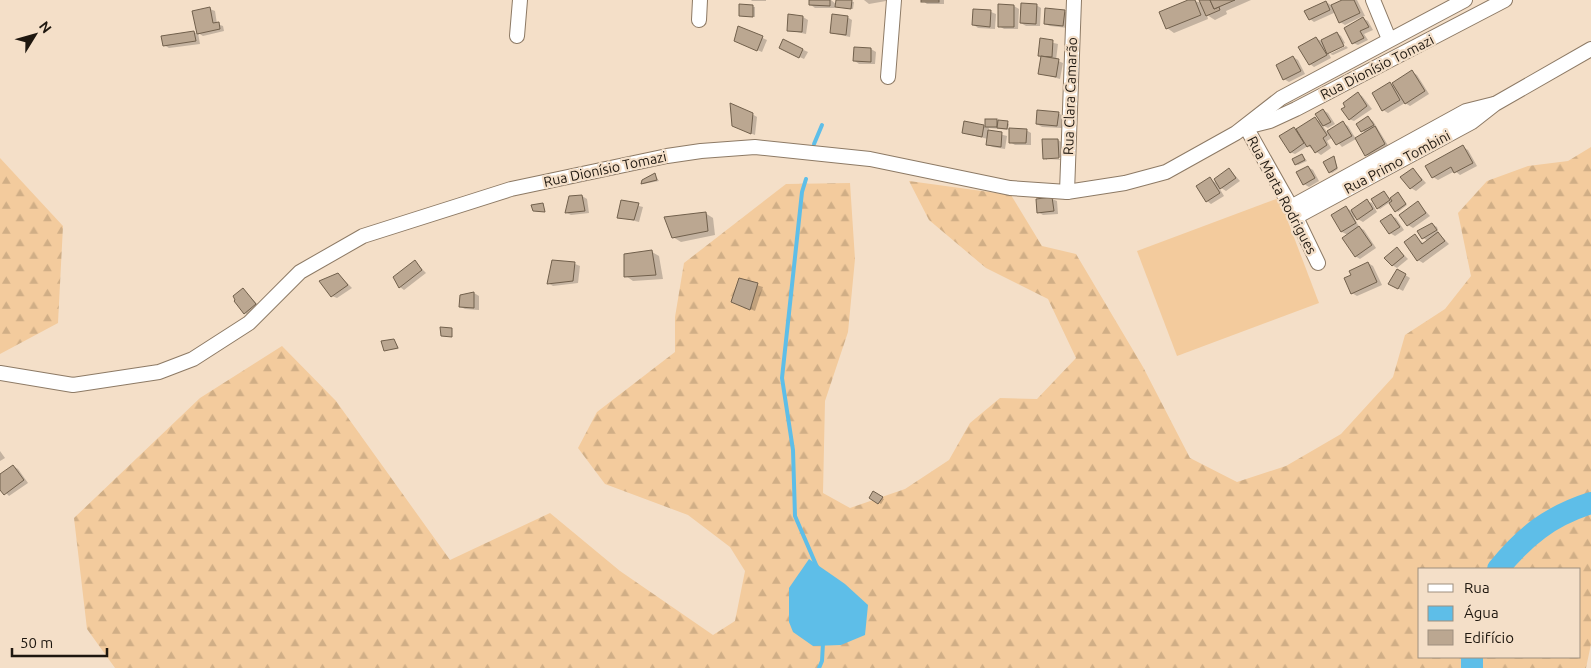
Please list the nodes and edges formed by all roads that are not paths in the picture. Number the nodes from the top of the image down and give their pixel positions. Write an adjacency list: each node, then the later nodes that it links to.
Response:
1 (520, 0): 9 (street)
2 (700, 0): 8 (street)
3 (894, 0): 12 (street)
4 (1074, 0): 14 (street, Rua Clara Camarão)
5 (1373, 0): 10 (street)
6 (1465, 0): 10 (street, Rua Dionísio Tomazi)
7 (1505, 0): 13 (street, Rua Dionísio Tomazi)
8 (699, 20)
9 (517, 36)
10 (1389, 39): 13 (street, Rua Dionísio Tomazi)
11 (1591, 49): 15 (street, Rua Primo Tombini)
12 (888, 77)
13 (1246, 127): 14 (street, Rua Dionísio Tomazi); 15 (street, Rua Marta Rodrigues)
14 (1066, 192): 17 (street, Rua Dionísio Tomazi)
15 (1294, 212): 16 (street, Rua Marta Rodrigues)
16 (1318, 263)
17 (0, 373)

